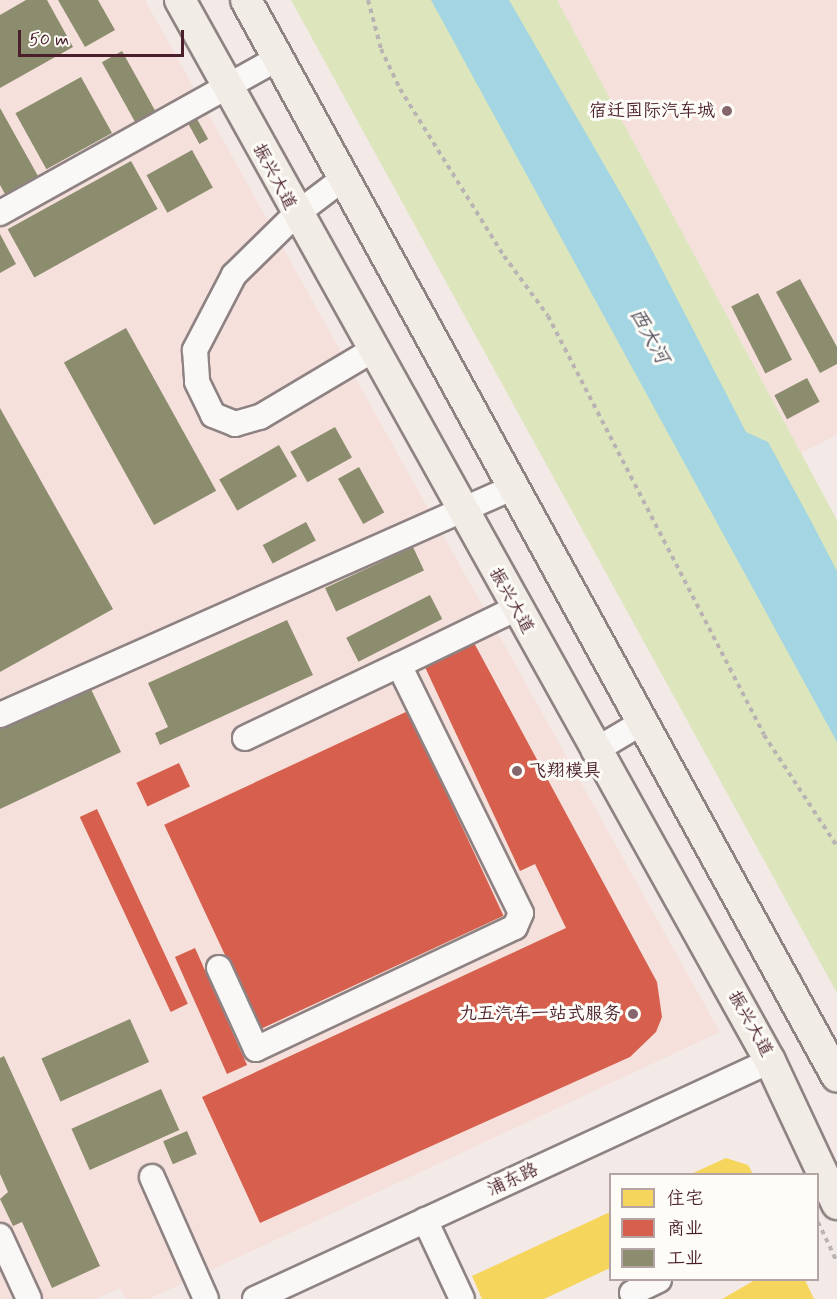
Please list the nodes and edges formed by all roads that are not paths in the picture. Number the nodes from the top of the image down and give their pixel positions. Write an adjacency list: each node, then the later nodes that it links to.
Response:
1 (180, 0): 4 (main road, 振兴大道)
2 (246, 0): 3 (main road)
3 (278, 58): 4 (street); 5 (main road)
4 (226, 87): 6 (street); 7 (main road, 振兴大道)
5 (344, 178): 7 (street); 9 (main road)
6 (0, 213)
7 (295, 215): 8 (main road, 振兴大道); 8 (street)
8 (371, 351): 10 (main road, 振兴大道)
9 (514, 487): 10 (street); 14 (main road)
10 (461, 511): 11 (main road, 振兴大道); 13 (street)
11 (515, 609): 12 (street); 16 (main road, 振兴大道)
12 (399, 665): 15 (street); 17 (street)
13 (0, 715)
14 (644, 722): 16 (street); 19 (main road)
15 (245, 738)
16 (594, 751): 18 (main road, 振兴大道)
17 (219, 968)
18 (770, 1061): 21 (main road, 振兴大道); 22 (street, 浦东路)
19 (837, 1077)
20 (152, 1177): 27 (street)
21 (837, 1204)
22 (425, 1220): 28 (street, 浦东路); 29 (street)
23 (0, 1236): 26 (street)
24 (657, 1281): 25 (street)
25 (629, 1297)
26 (29, 1299)
27 (206, 1299)
28 (255, 1299)
29 (462, 1299)

